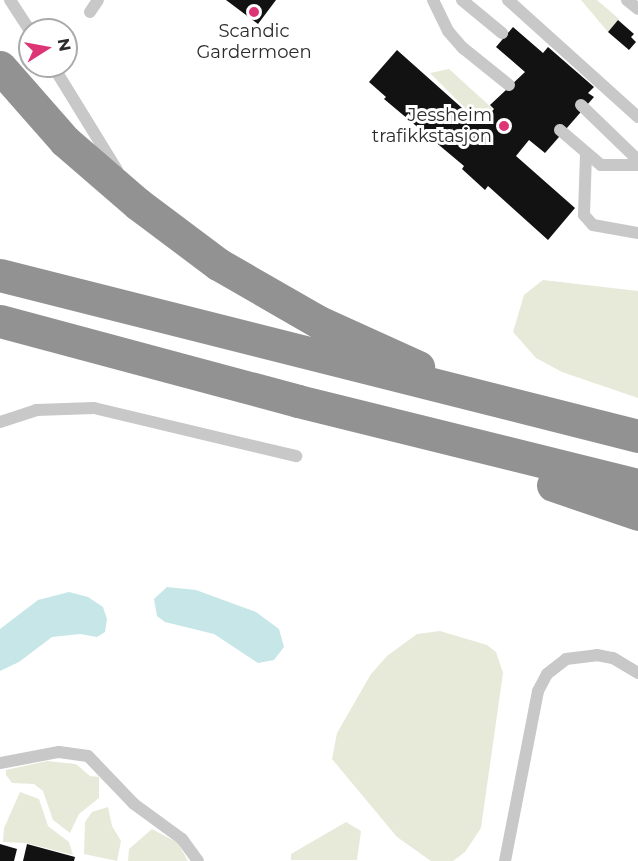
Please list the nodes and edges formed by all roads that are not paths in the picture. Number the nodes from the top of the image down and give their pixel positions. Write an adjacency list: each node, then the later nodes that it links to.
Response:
1 (10, 0): 9 (lane)
2 (98, 0): 8 (lane)
3 (433, 0): 13 (lane)
4 (462, 0): 10 (lane)
5 (508, 0): 15 (lane)
6 (627, 0): 7 (lane)
7 (638, 9)
8 (90, 12)
9 (22, 18)
10 (501, 33)
11 (0, 67): 20 (highway)
12 (60, 78): 20 (lane)
13 (509, 85)
14 (581, 105): 18 (lane)
15 (638, 117)
16 (560, 130): 17 (lane)
17 (585, 154): 19 (lane); 21 (lane)
18 (638, 160)
19 (638, 165)
20 (138, 204): 24 (highway)
21 (638, 233)
22 (0, 274): 24 (highway)
23 (0, 321): 27 (highway)
24 (496, 402): 26 (highway)
25 (0, 422): 28 (lane)
26 (638, 436)
27 (491, 451): 29 (highway); 30 (highway)
28 (296, 456)
29 (638, 485)
30 (638, 514)
31 (638, 673): 34 (lane)
32 (0, 763): 33 (lane)
33 (198, 861)
34 (505, 861)

